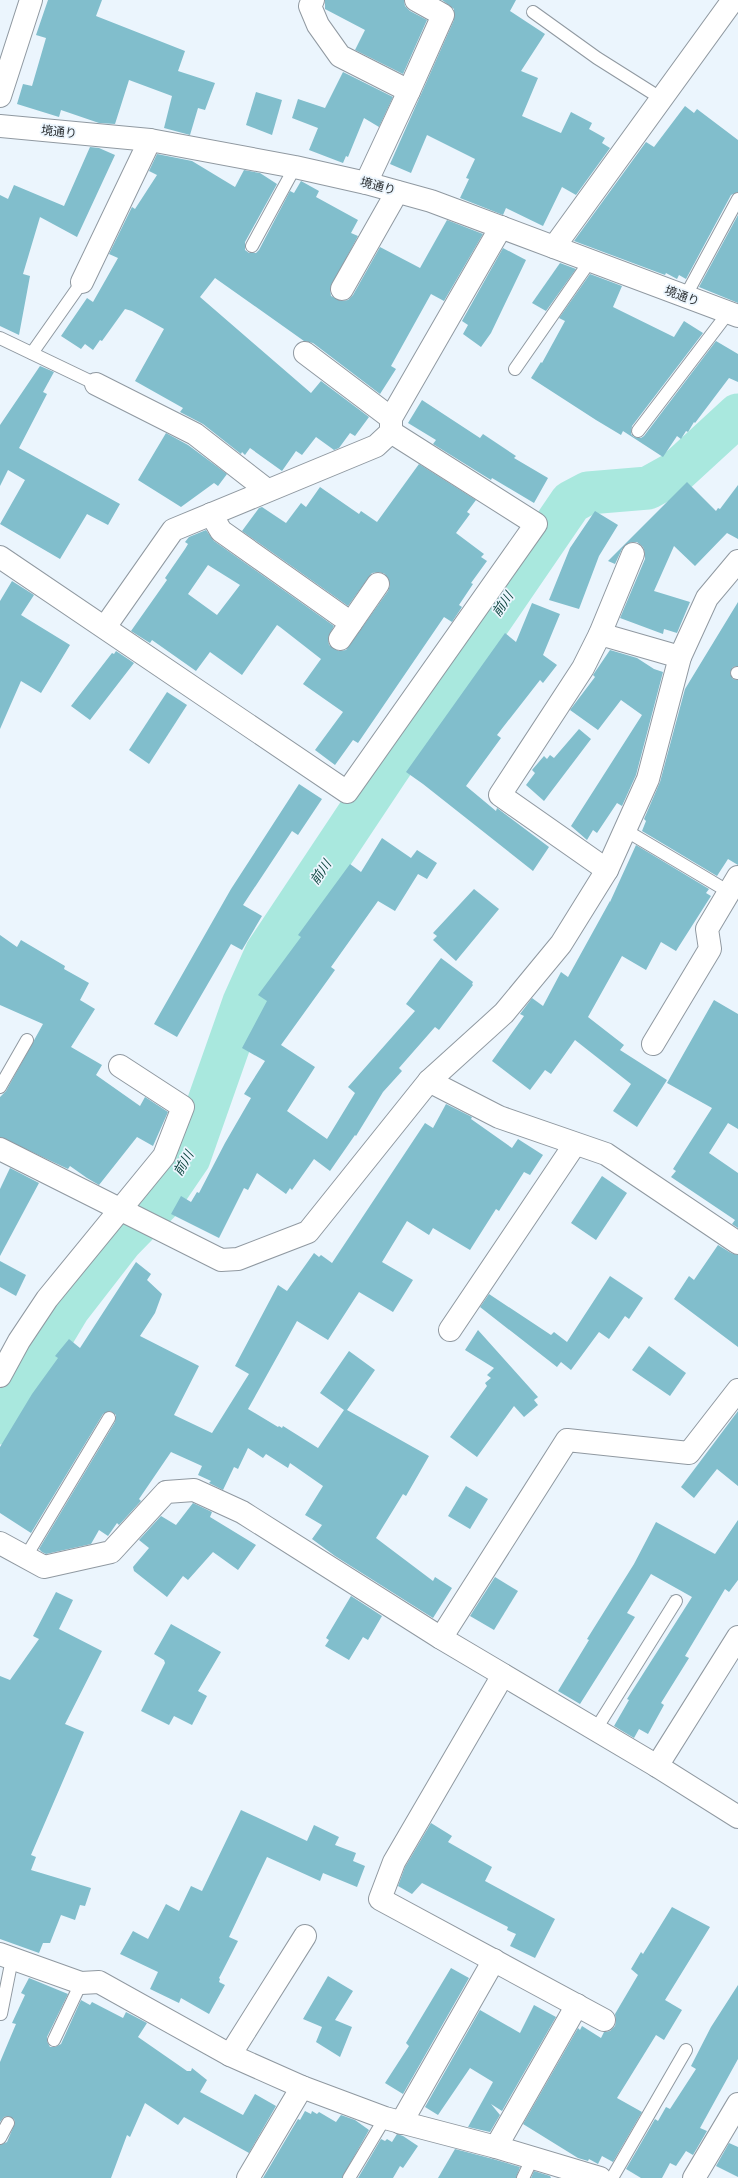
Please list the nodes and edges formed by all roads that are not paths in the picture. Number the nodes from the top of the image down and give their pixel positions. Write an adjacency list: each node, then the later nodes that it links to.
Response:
1 (31, 0): 7 (street)
2 (416, 0): 6 (street)
3 (733, 0): 8 (street)
4 (308, 2): 6 (street)
5 (533, 12): 8 (lane)
6 (410, 91): 12 (street)
7 (0, 96)
8 (662, 99): 17 (street)
9 (0, 126): 10 (street, 境通り)
10 (150, 140): 11 (street, 境通り); 19 (street)
11 (295, 167): 12 (street, 境通り); 16 (lane)
12 (366, 183): 13 (street, 境通り)
13 (397, 192): 15 (street, 境通り); 20 (street)
14 (738, 199): 21 (lane)
15 (501, 227): 17 (street, 境通り); 28 (street)
16 (252, 246)
17 (554, 247): 18 (street, 境通り)
18 (590, 261): 21 (street, 境通り); 26 (lane)
19 (82, 282): 24 (lane)
20 (342, 289)
21 (685, 297): 22 (street, 境通り)
22 (733, 315): 29 (lane)
23 (0, 338): 24 (lane)
24 (32, 353): 27 (lane)
25 (305, 353): 28 (street)
26 (515, 369)
27 (96, 384): 30 (street)
28 (391, 425): 30 (street); 36 (street)
29 (638, 431)
30 (267, 490): 31 (street)
31 (211, 514): 35 (street); 36 (street)
32 (633, 554): 37 (street)
33 (0, 557): 36 (street)
34 (738, 561): 38 (street)
35 (378, 584)
36 (105, 627)
37 (600, 634): 38 (street); 40 (street)
38 (680, 657): 39 (street)
39 (625, 830): 40 (street); 41 (lane)
40 (608, 870): 45 (street)
41 (733, 884): 43 (street)
42 (27, 1040): 46 (lane)
43 (653, 1044)
44 (120, 1066): 49 (street)
45 (429, 1081): 47 (street); 49 (street)
46 (0, 1087)
47 (575, 1144): 50 (street); 51 (street)
48 (0, 1149): 49 (street)
49 (125, 1213): 52 (street)
50 (738, 1243)
51 (450, 1330)
52 (0, 1376)
53 (738, 1390): 59 (street)
54 (109, 1418): 56 (lane)
55 (0, 1542): 56 (street)
56 (25, 1558): 59 (street)
57 (676, 1601): 61 (lane)
58 (738, 1637): 62 (street)
59 (441, 1638): 60 (street)
60 (503, 1675): 61 (street); 66 (street)
61 (596, 1730): 62 (street)
62 (657, 1766): 63 (street)
63 (738, 1817)
64 (305, 1936): 73 (street)
65 (6, 1957): 67 (street); 69 (lane)
66 (494, 1960): 68 (street); 76 (street)
67 (81, 1983): 71 (lane); 73 (street)
68 (577, 2005): 70 (street); 79 (street)
69 (1, 2014)
70 (604, 2020)
71 (54, 2040)
72 (686, 2050): 85 (lane)
73 (230, 2055): 74 (street)
74 (302, 2087): 76 (street); 81 (street)
75 (738, 2104): 86 (street)
76 (393, 2120): 79 (street); 82 (lane)
77 (8, 2123): 78 (lane)
78 (0, 2138)
79 (496, 2147): 80 (street)
80 (532, 2159): 83 (lane); 84 (street)
81 (248, 2178)
82 (349, 2178)
83 (523, 2178)
84 (600, 2178)
85 (612, 2178)
86 (694, 2178)

